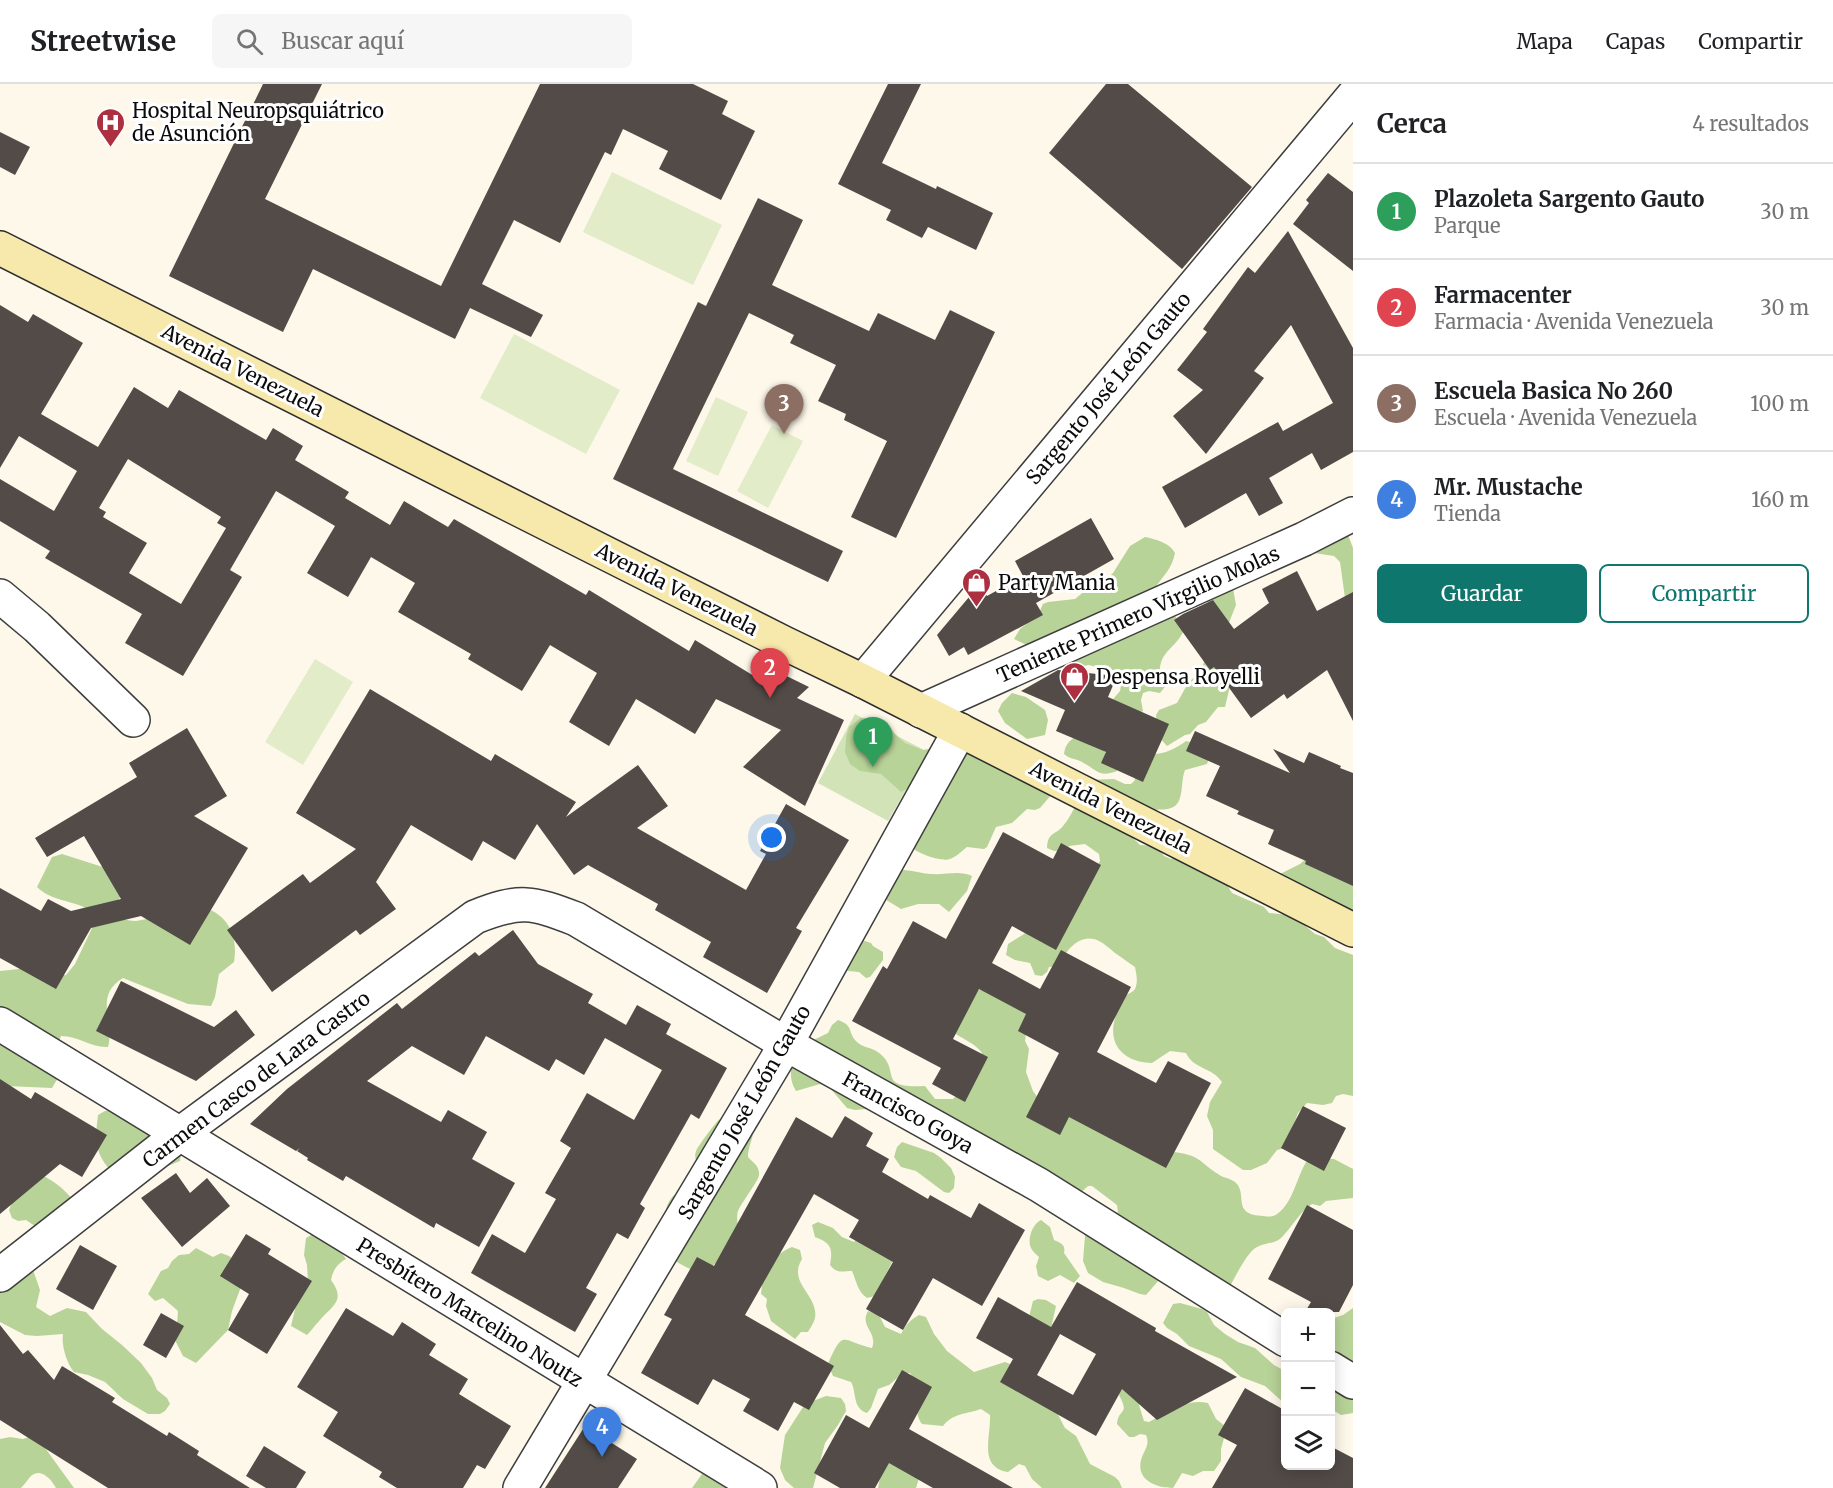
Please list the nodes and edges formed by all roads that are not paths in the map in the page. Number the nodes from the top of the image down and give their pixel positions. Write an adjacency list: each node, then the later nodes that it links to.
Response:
1 (1353, 96): 5 (street, Sargento José León Gauto)
2 (0, 248): 5 (main road, Avenida Venezuela)
3 (1353, 514): 6 (street, Teniente Primero Virgilio Molas)
4 (0, 596): 7 (street)
5 (863, 681): 6 (main road, Avenida Venezuela)
6 (921, 711): 8 (main road, Avenida Venezuela)
7 (133, 720)
8 (960, 730): 10 (main road, Avenida Venezuela); 12 (street, Sargento José León Gauto)
9 (521, 903): 12 (street, Francisco Goya); 13 (street, Carmen Casco de Lara Castro)
10 (1353, 930)
11 (0, 1024): 13 (street, Presbítero Marcelino Noutz)
12 (786, 1044): 15 (street, Francisco Goya); 17 (street, Sargento José León Gauto)
13 (181, 1133): 14 (street, Carmen Casco de Lara Castro); 17 (street, Presbítero Marcelino Noutz)
14 (0, 1275)
15 (1281, 1337)
16 (1335, 1371): 18 (street)
17 (585, 1382): 19 (street, Sargento José León Gauto); 20 (street, Presbítero Marcelino Noutz)
18 (1353, 1382)
19 (520, 1488)
20 (760, 1488)

